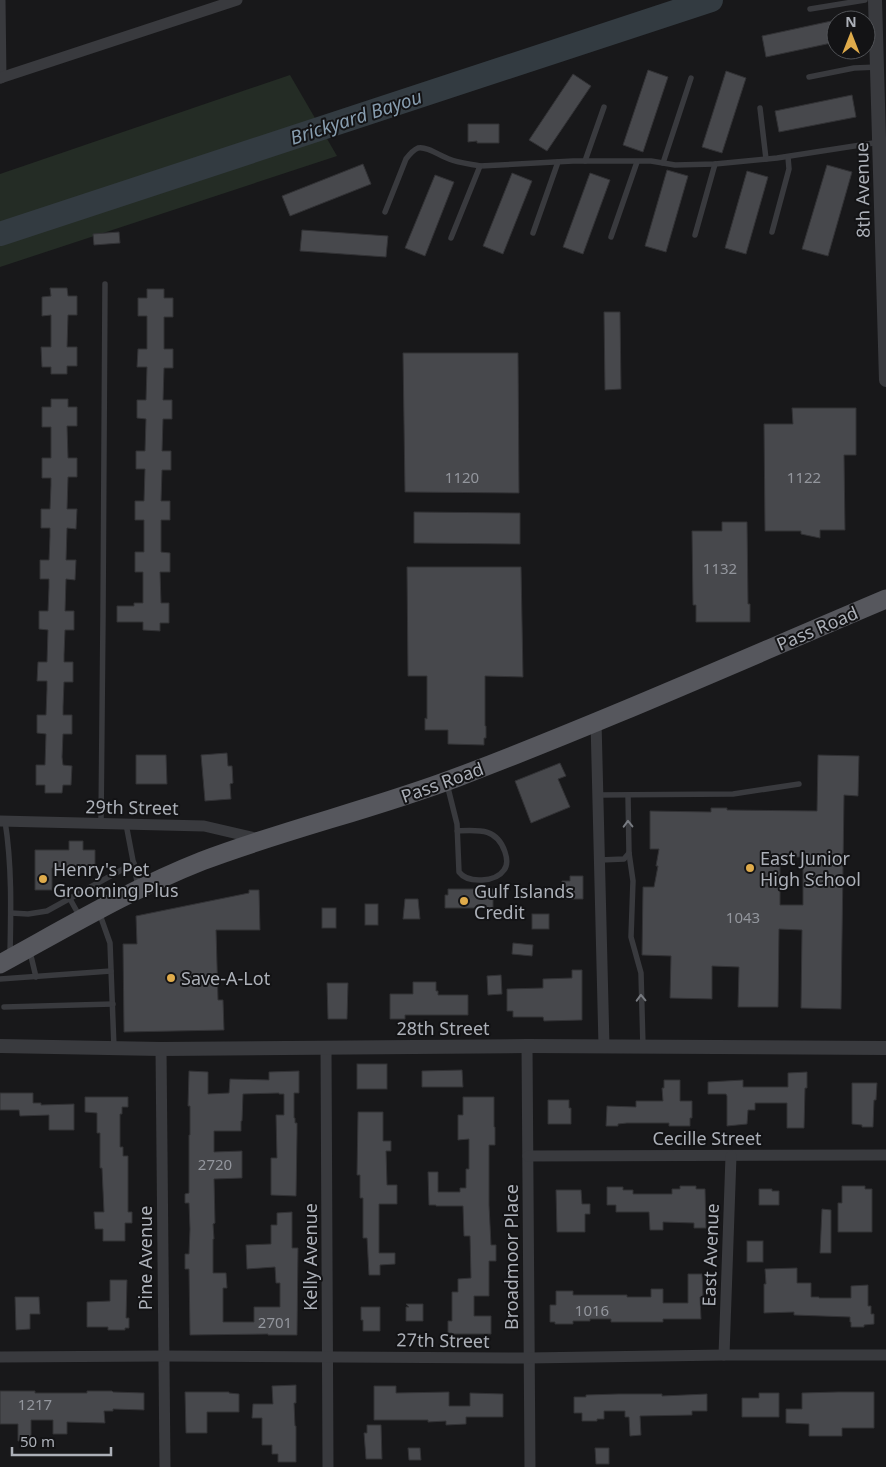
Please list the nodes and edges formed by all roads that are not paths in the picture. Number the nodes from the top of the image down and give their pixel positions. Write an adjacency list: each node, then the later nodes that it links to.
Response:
1 (0, 0): 10 (street)
2 (199, 0): 7 (street)
3 (237, 0): 7 (street)
4 (865, 0): 6 (lane)
5 (876, 0): 8 (street, 8th Avenue)
6 (810, 9)
7 (199, 13): 10 (street)
8 (878, 67): 9 (lane); 14 (street, 8th Avenue)
9 (809, 77)
10 (0, 78)
11 (691, 78): 20 (lane)
12 (604, 107): 17 (lane)
13 (760, 108): 16 (lane)
14 (880, 142): 15 (lane); 23 (street, 8th Avenue)
15 (788, 157): 16 (lane); 25 (lane)
16 (766, 159): 21 (lane)
17 (585, 161): 18 (lane); 19 (lane)
18 (558, 162): 22 (lane); 26 (lane)
19 (637, 162): 20 (lane); 28 (lane)
20 (663, 163): 21 (lane)
21 (715, 164): 27 (lane)
22 (480, 166): 24 (lane); 29 (lane)
23 (883, 202): 31 (street, 8th Avenue)
24 (385, 212)
25 (772, 232)
26 (533, 233)
27 (694, 235)
28 (610, 237)
29 (452, 238)
30 (105, 284): 39 (lane)
31 (886, 380)
32 (886, 599): 33 (main road, Pass Road)
33 (596, 722): 34 (main road, Pass Road); 36 (street)
34 (446, 782): 41 (lane); 42 (main road, Pass Road)
35 (799, 784): 37 (lane)
36 (598, 795): 37 (lane); 44 (street)
37 (628, 795): 43 (lane, one-way to 37)
38 (2, 821): 39 (street, 29th Street); 49 (lane)
39 (100, 824): 40 (street, 29th Street)
40 (126, 824): 42 (street, 29th Street); 45 (lane)
41 (457, 831): 41 (lane)
42 (262, 840): 46 (main road, Pass Road)
43 (629, 853): 44 (lane); 62 (lane, one-way to 43)
44 (600, 860): 60 (street)
45 (134, 863): 46 (lane); 47 (lane)
46 (138, 890): 48 (main road, Pass Road)
47 (70, 899): 49 (lane); 50 (lane)
48 (98, 910): 50 (main road, Pass Road); 53 (lane)
49 (11, 914): 52 (lane)
50 (81, 919): 51 (main road, Pass Road)
51 (29, 948): 52 (main road, Pass Road); 54 (lane)
52 (5, 962)
53 (111, 971): 54 (lane); 56 (lane)
54 (36, 977): 55 (lane)
55 (0, 979)
56 (113, 1004): 57 (lane); 63 (lane)
57 (4, 1007)
58 (0, 1046): 63 (street, 28th Street)
59 (527, 1046): 60 (street, 28th Street); 61 (street, 28th Street); 66 (street, Broadmoor Place)
60 (604, 1046): 62 (street, 28th Street)
61 (326, 1047): 65 (street, 28th Street); 72 (street, Kelly Avenue)
62 (643, 1047): 64 (street, 28th Street)
63 (114, 1048): 65 (street, 28th Street)
64 (886, 1048)
65 (161, 1049): 71 (street, Pine Avenue)
66 (528, 1156): 67 (street, Cecille Street); 74 (street, Broadmoor Place)
67 (731, 1156): 68 (street, Cecille Street); 69 (street, East Avenue)
68 (886, 1156)
69 (724, 1355): 70 (street, 27th Street); 74 (street, 27th Street)
70 (886, 1355)
71 (163, 1356): 72 (street, 27th Street); 73 (street, 27th Street); 75 (street, Pine Avenue)
72 (328, 1356): 74 (street, 27th Street); 76 (street, Kelly Avenue)
73 (0, 1357)
74 (528, 1358): 77 (street, Broadmoor Place)
75 (164, 1467)
76 (328, 1467)
77 (530, 1467)

